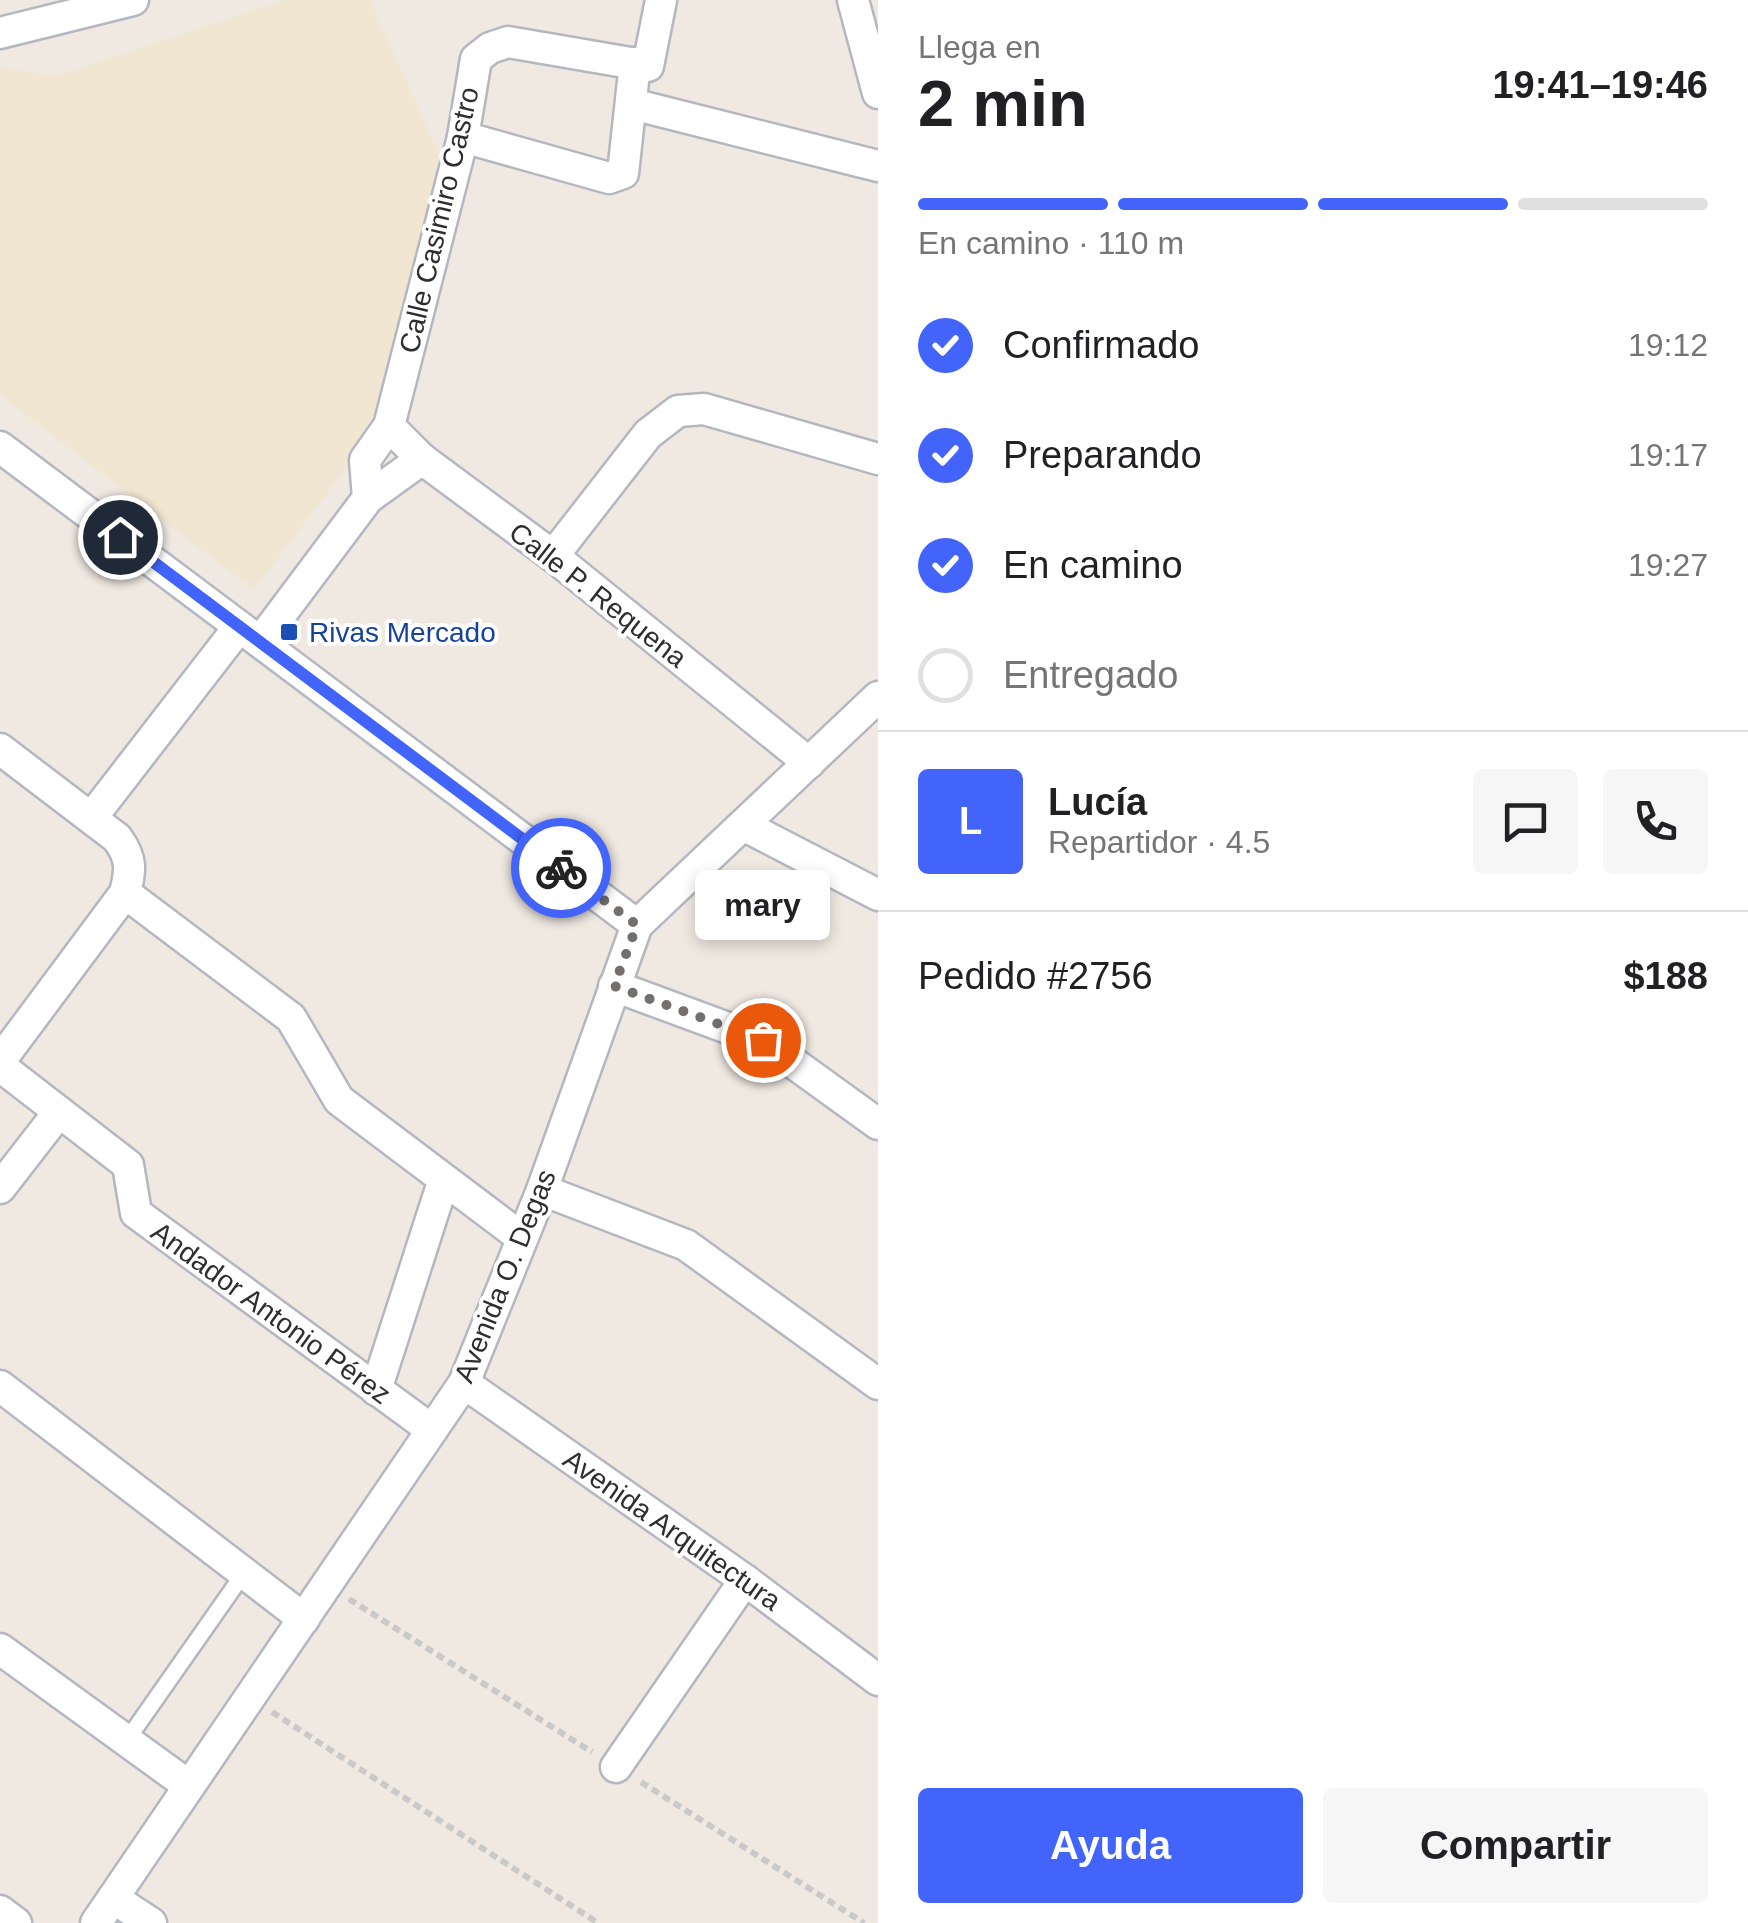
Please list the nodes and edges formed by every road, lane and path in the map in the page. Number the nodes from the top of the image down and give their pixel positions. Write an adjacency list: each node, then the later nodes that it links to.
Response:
1 (132, 0): 4 (street)
2 (662, 0): 5 (street)
3 (853, 0): 6 (street)
4 (7, 27)
5 (635, 63): 7 (street); 8 (street, Calle Casimiro Castro)
6 (878, 94)
7 (632, 104): 8 (street); 9 (street)
8 (463, 137): 10 (street, Calle Casimiro Castro)
9 (878, 166)
10 (389, 426): 12 (street, Calle P. Requena); 14 (street, Calle Casimiro Castro)
11 (0, 448): 16 (street)
12 (422, 459): 14 (street); 15 (street, Calle P. Requena)
13 (878, 459): 15 (street)
14 (368, 498): 16 (street)
15 (553, 556): 19 (street, Calle P. Requena)
16 (250, 634): 20 (street); 24 (street)
17 (878, 697): 19 (street, Avenida O. Degas)
18 (0, 749): 20 (street)
19 (808, 763): 21 (street, Avenida O. Degas)
20 (92, 817): 22 (street)
21 (743, 825): 23 (street); 24 (street, Avenida O. Degas)
22 (125, 894): 26 (street); 29 (street)
23 (878, 895)
24 (637, 925): 25 (street, Avenida O. Degas)
25 (614, 986): 28 (street); 31 (street, Avenida O. Degas)
26 (0, 1063): 27 (street, Andador Antonio Pérez)
27 (58, 1112): 30 (street); 36 (street, Andador Antonio Pérez)
28 (878, 1124)
29 (442, 1182): 32 (street); 36 (street)
30 (2, 1183)
31 (542, 1190): 32 (street, Avenida O. Degas); 34 (street)
32 (522, 1238): 33 (street, Avenida O. Degas)
33 (464, 1383): 37 (street, Avenida O. Degas); 39 (street, Avenida Arquitectura)
34 (878, 1384)
35 (0, 1386): 38 (street)
36 (376, 1390): 37 (street, Andador Antonio Pérez)
37 (432, 1430): 40 (street, Avenida O. Degas)
38 (244, 1573): 40 (street); 44 (lane)
39 (745, 1580): 42 (street, Avenida Arquitectura); 45 (street)
40 (304, 1619): 43 (street, Avenida O. Degas)
41 (0, 1650): 44 (street)
42 (878, 1680)
43 (250, 1698): 46 (street, Avenida O. Degas); 49 (path)
44 (119, 1734): 46 (street)
45 (616, 1767)
46 (190, 1786): 47 (street, Avenida O. Degas)
47 (104, 1911): 48 (street)
48 (151, 1923)
49 (598, 1923)

